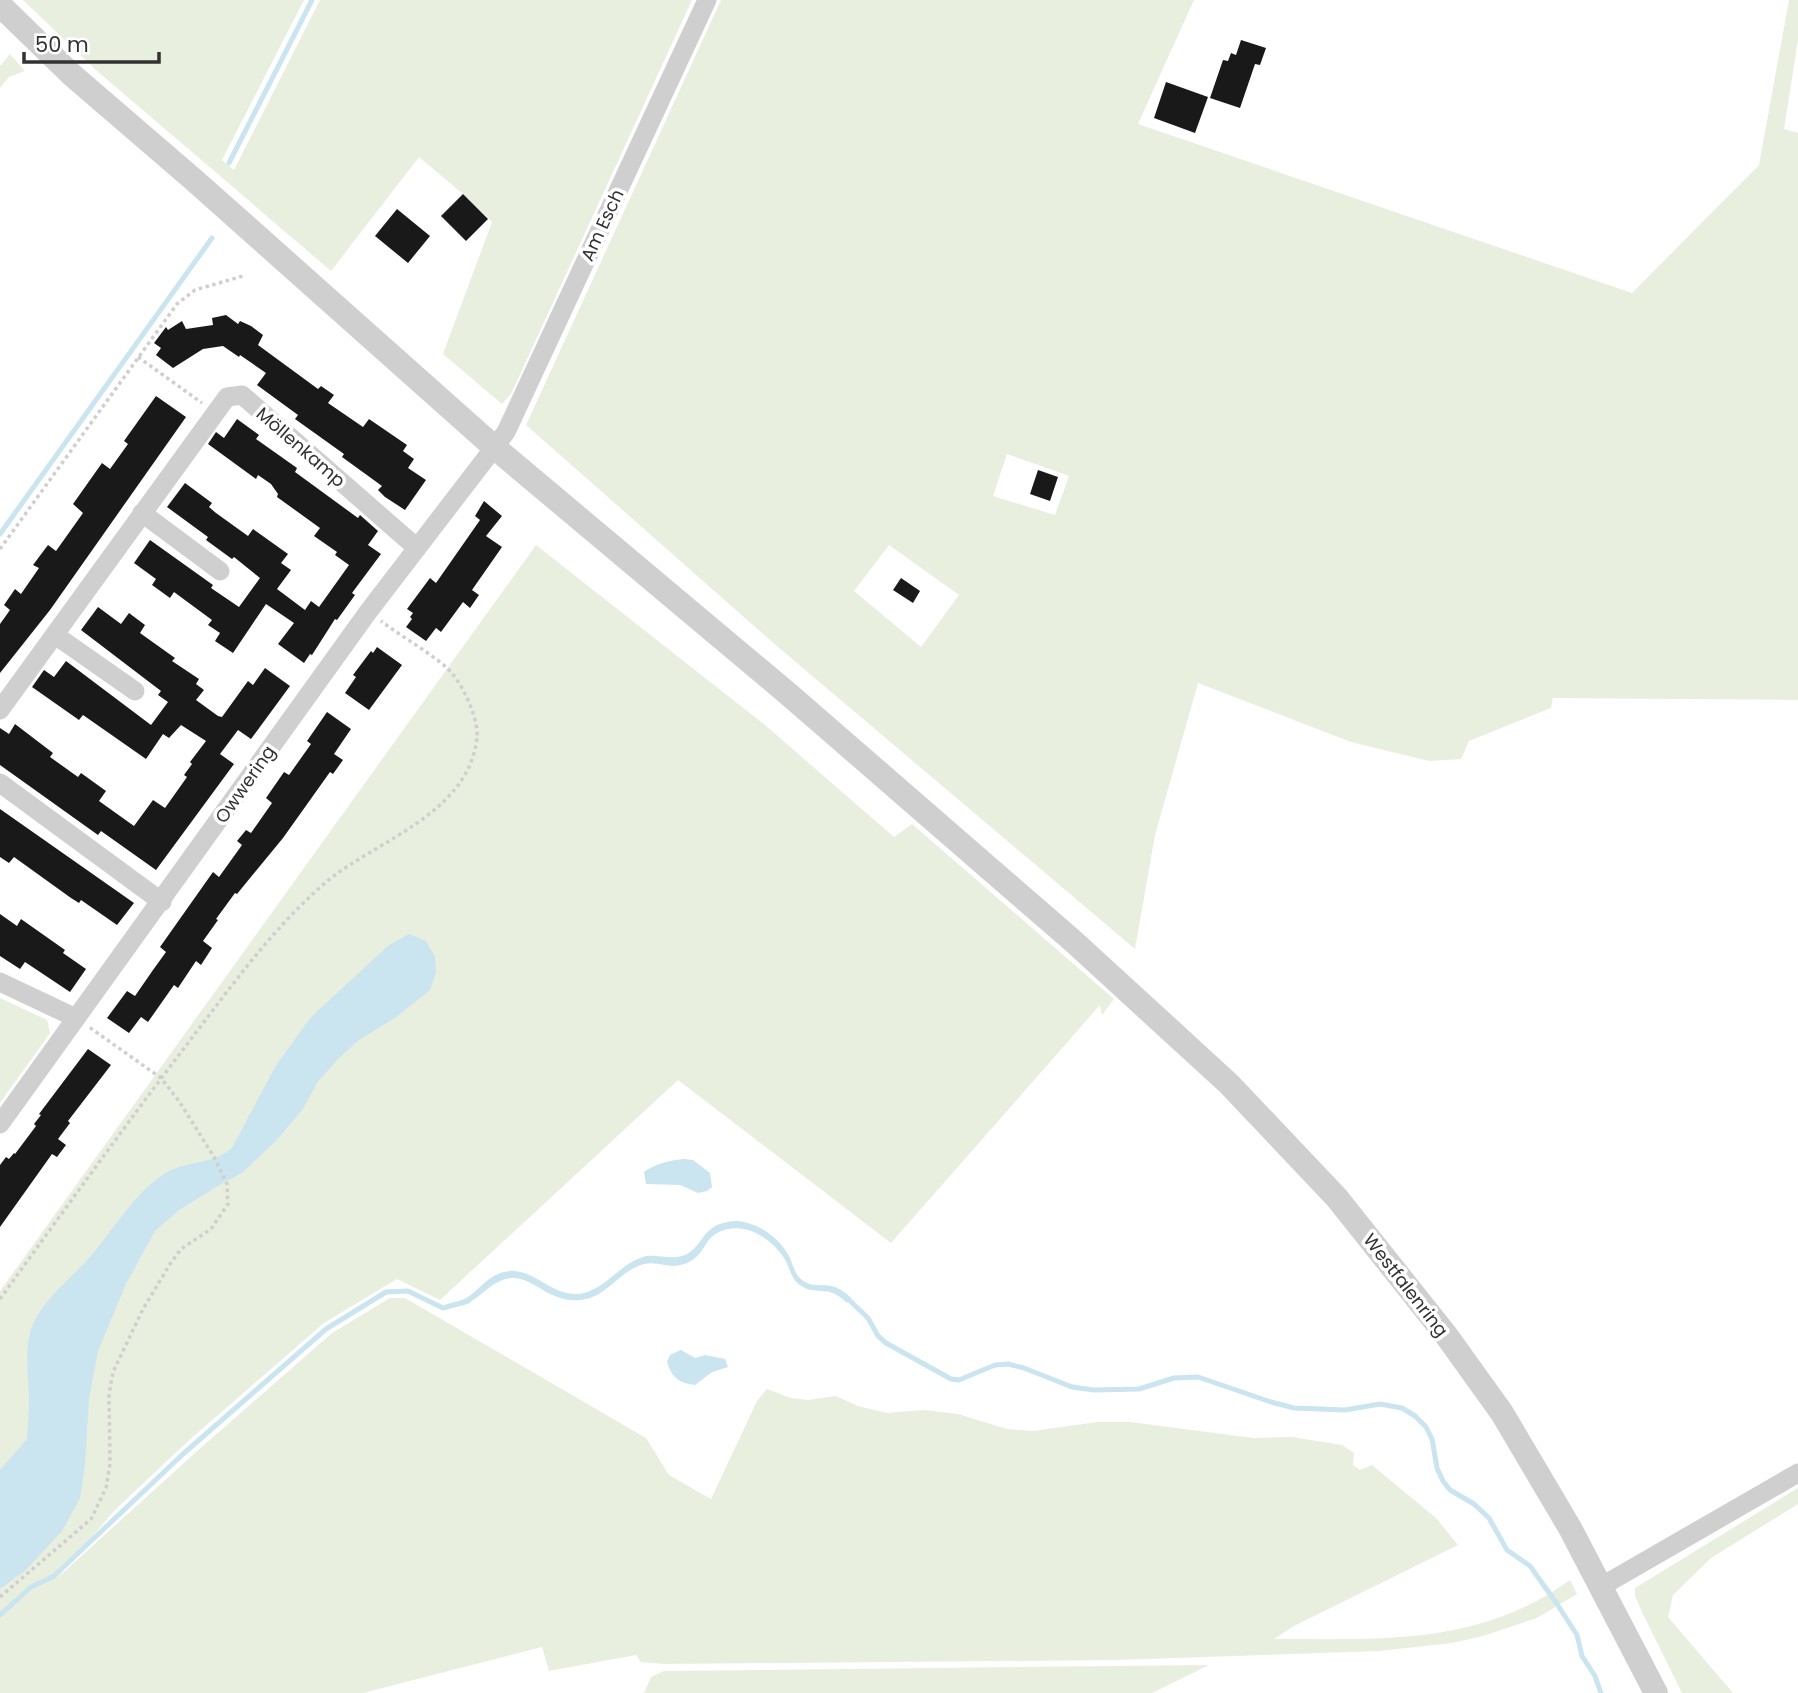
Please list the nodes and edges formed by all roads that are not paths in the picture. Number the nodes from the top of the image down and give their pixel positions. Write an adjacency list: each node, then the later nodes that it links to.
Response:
1 (706, 0): 3 (street, Am Esch)
2 (0, 5): 3 (street, Westfalenring)
3 (494, 447): 5 (street, Owwering); 16 (street, Westfalenring)
4 (142, 513): 5 (street, Möllenkamp); 6 (street); 7 (street, Möllenkamp)
5 (417, 548): 11 (street, Owwering)
6 (220, 570)
7 (55, 635): 8 (street); 9 (street, Möllenkamp)
8 (135, 691)
9 (0, 710)
10 (0, 783): 11 (street)
11 (162, 902): 13 (street, Owwering)
12 (0, 982): 13 (street)
13 (76, 1018): 14 (street, Owwering)
14 (0, 1124)
15 (1798, 1473): 16 (street)
16 (1602, 1586): 17 (street, Westfalenring)
17 (1656, 1693)

